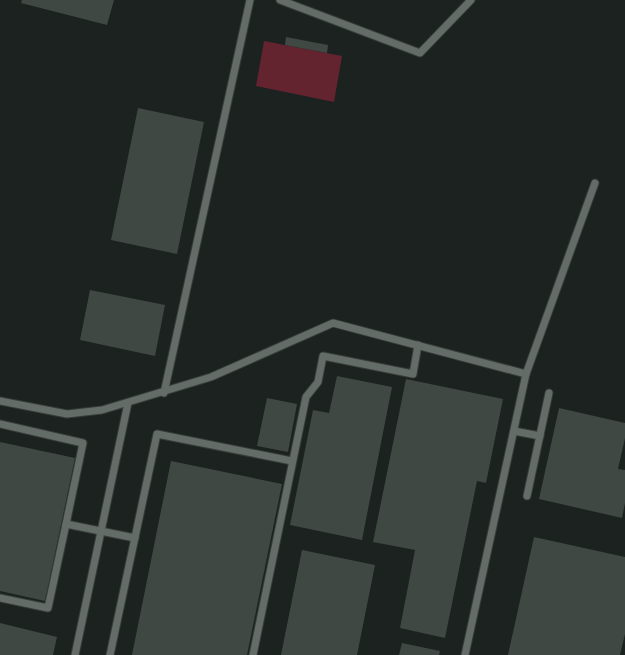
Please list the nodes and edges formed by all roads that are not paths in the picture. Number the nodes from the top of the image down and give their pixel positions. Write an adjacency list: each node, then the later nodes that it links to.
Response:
1 (250, 0): 7 (lane)
2 (280, 0): 3 (lane)
3 (471, 0)
4 (595, 183): 6 (lane)
5 (418, 345): 6 (lane); 7 (lane); 14 (lane)
6 (526, 374): 12 (lane)
7 (164, 393): 10 (lane)
8 (549, 393): 13 (lane)
9 (0, 401): 10 (lane)
10 (128, 403): 17 (lane)
11 (0, 424): 16 (lane)
12 (514, 431): 13 (lane); 23 (lane)
13 (540, 436): 15 (lane)
14 (292, 461): 18 (lane); 22 (lane)
15 (527, 496)
16 (66, 524): 17 (lane); 19 (lane)
17 (101, 531): 18 (lane); 20 (lane)
18 (135, 538): 21 (lane)
19 (0, 598)
20 (75, 655)
21 (110, 655)
22 (253, 655)
23 (465, 655)

